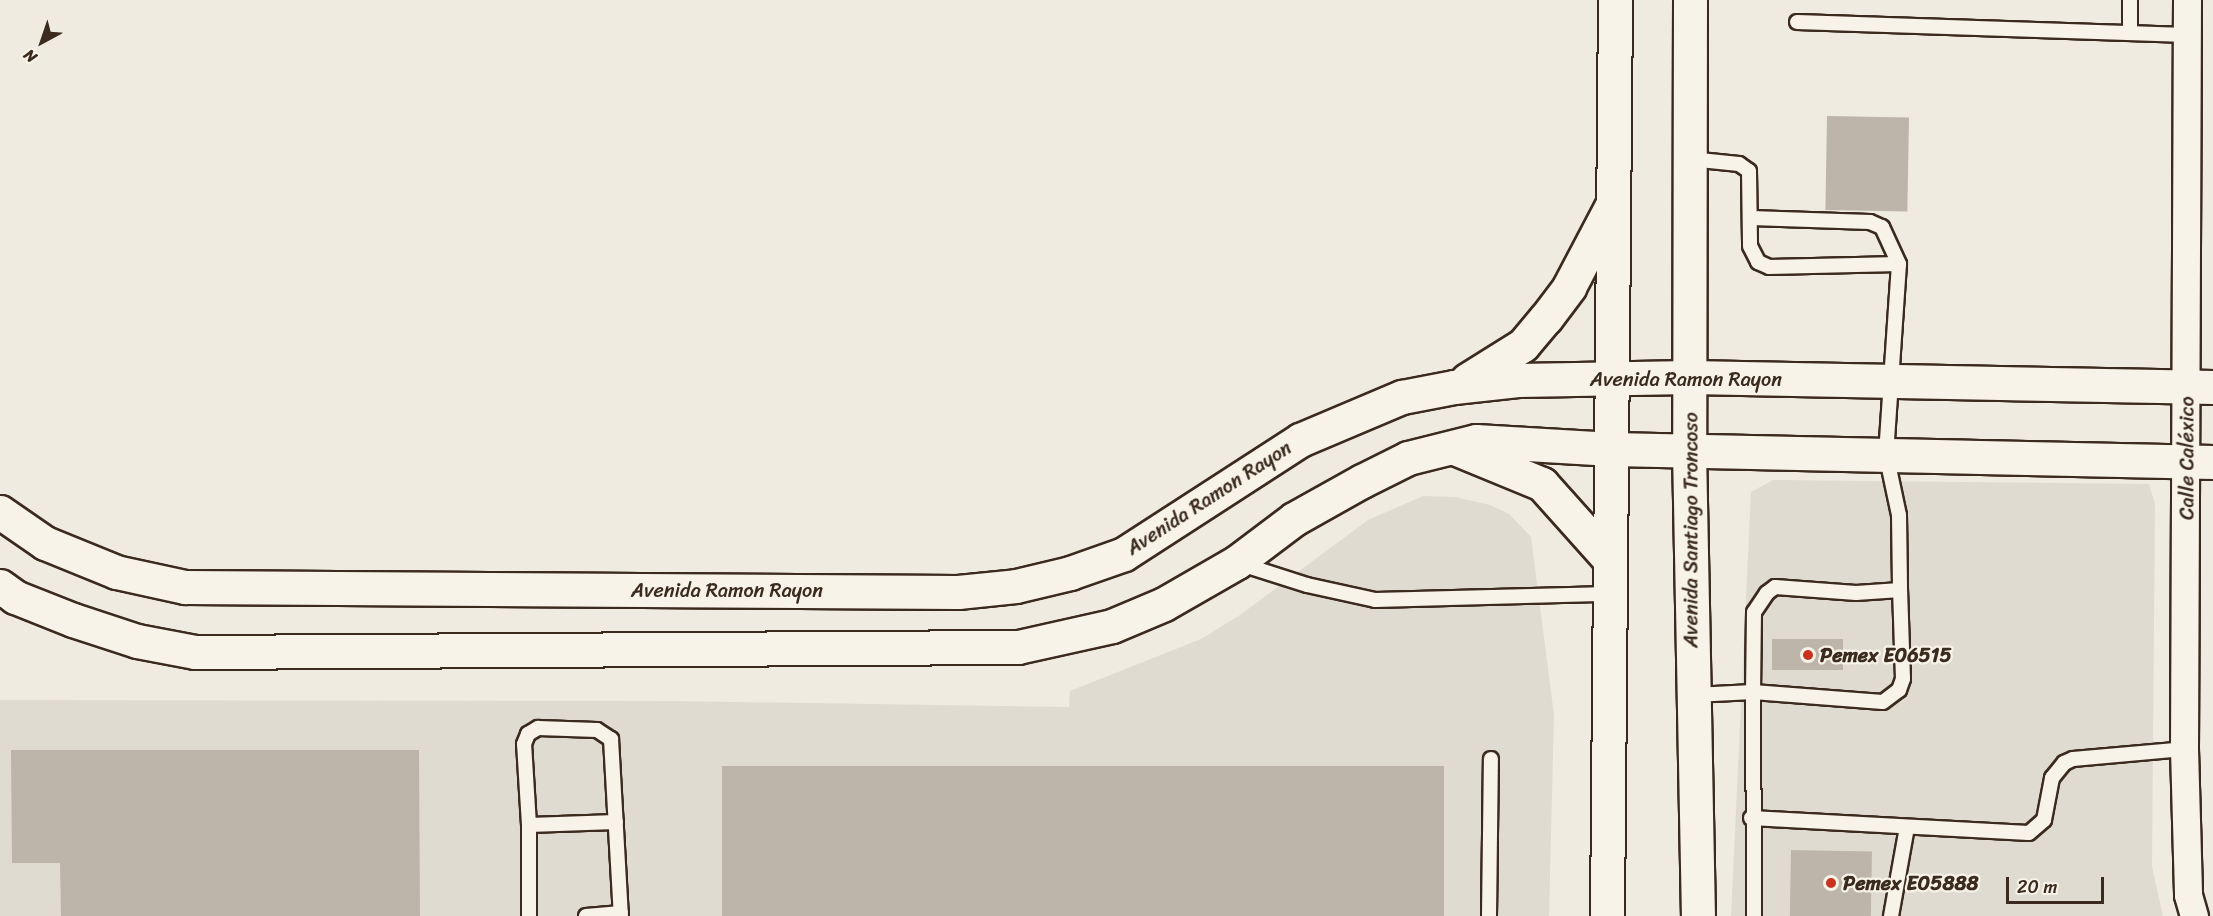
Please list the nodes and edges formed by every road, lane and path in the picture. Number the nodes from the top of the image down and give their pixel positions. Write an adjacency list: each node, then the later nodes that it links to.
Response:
1 (1615, 0): 9 (main road)
2 (1690, 0): 8 (main road, Avenida Santiago Troncoso)
3 (2130, 0): 6 (lane)
4 (2187, 0): 7 (street, Calle Caléxico)
5 (1797, 22): 6 (lane)
6 (2130, 33): 7 (lane)
7 (2187, 34): 16 (street, Calle Caléxico)
8 (1690, 159): 10 (lane); 12 (main road, Avenida Santiago Troncoso)
9 (1613, 203): 13 (main road); 15 (main road)
10 (1751, 218): 11 (lane); 11 (lane)
11 (1899, 264): 14 (lane)
12 (1690, 377): 13 (main road, Avenida Ramon Rayon); 14 (main road, Avenida Ramon Rayon); 19 (main road, Avenida Santiago Troncoso)
13 (1610, 378): 15 (main road, Avenida Ramon Rayon); 18 (main road)
14 (1893, 381): 16 (main road, Avenida Ramon Rayon); 20 (lane)
15 (1454, 387): 22 (main road, Avenida Ramon Rayon)
16 (2200, 387): 21 (street, Calle Caléxico)
17 (1452, 447): 18 (main road); 23 (main road); 24 (main road)
18 (1612, 449): 19 (main road); 23 (main road)
19 (1689, 449): 20 (main road); 29 (main road, Avenida Santiago Troncoso)
20 (1886, 454): 21 (main road); 25 (lane)
21 (2200, 462): 30 (street, Calle Caléxico)
22 (0, 512)
23 (1609, 559): 26 (main road)
24 (1237, 562): 26 (lane); 27 (main road)
25 (1900, 590): 28 (lane); 28 (lane)
26 (1609, 594): 40 (main road)
27 (5, 597)
28 (1753, 692): 29 (lane); 32 (lane)
29 (1692, 696): 41 (main road, Avenida Santiago Troncoso)
30 (2184, 749): 35 (lane); 44 (street, Calle Caléxico)
31 (1491, 759): 39 (lane)
32 (1751, 818): 35 (lane); 42 (lane)
33 (616, 822): 34 (lane); 34 (lane); 36 (lane)
34 (529, 825): 37 (lane)
35 (1907, 826): 43 (lane)
36 (621, 914): 38 (lane)
37 (529, 916)
38 (586, 916)
39 (1489, 916)
40 (1607, 916)
41 (1698, 916)
42 (1754, 916)
43 (1891, 916)
44 (2194, 916)

